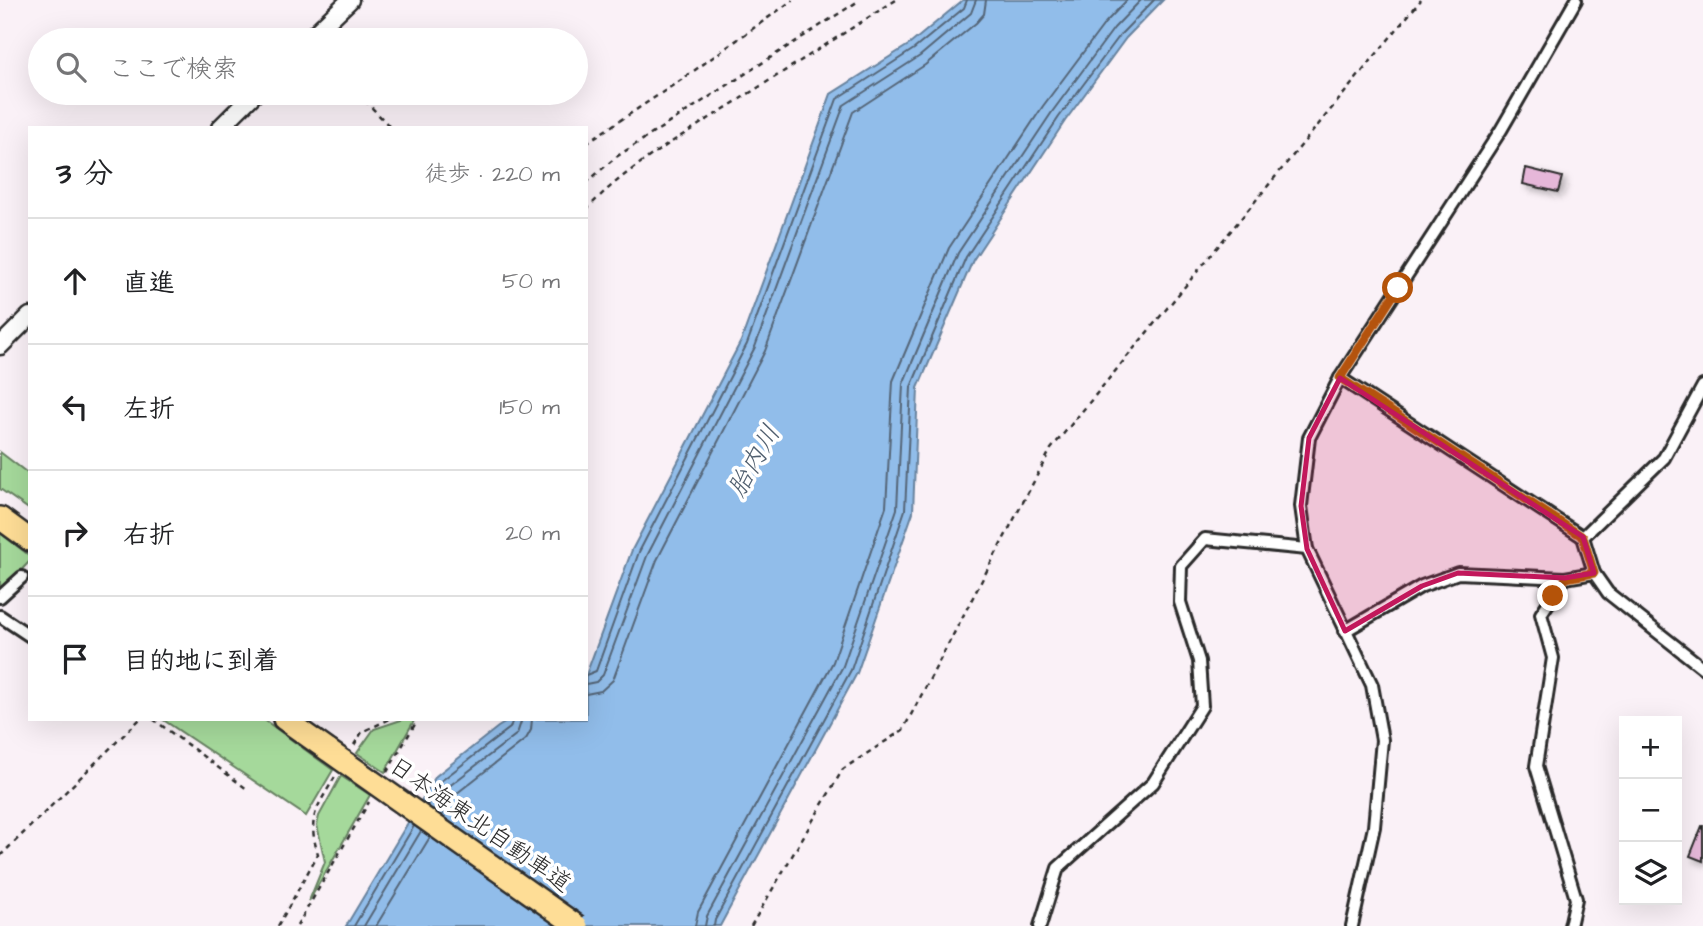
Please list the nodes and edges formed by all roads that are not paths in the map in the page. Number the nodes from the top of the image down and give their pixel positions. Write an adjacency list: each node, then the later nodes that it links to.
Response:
1 (350, 0): 3 (main road)
2 (1576, 0): 8 (street)
3 (321, 28)
4 (243, 105): 5 (main road)
5 (221, 126)
6 (28, 318): 7 (main road)
7 (0, 346)
8 (1340, 378): 11 (street); 13 (street)
9 (1703, 386): 11 (street)
10 (0, 518): 12 (highway)
11 (1583, 537): 14 (street)
12 (28, 539)
13 (1307, 549): 19 (street); 24 (street)
14 (1594, 573): 16 (street); 21 (street)
15 (22, 577): 17 (street)
16 (1566, 578): 19 (street); 26 (street)
17 (0, 597)
18 (0, 616): 20 (street)
19 (1345, 631): 25 (street)
20 (28, 635)
21 (1703, 668)
22 (287, 721): 23 (highway, 日本海東北自動車道, bridge)
23 (577, 926)
24 (1040, 926)
25 (1352, 926)
26 (1570, 926)

